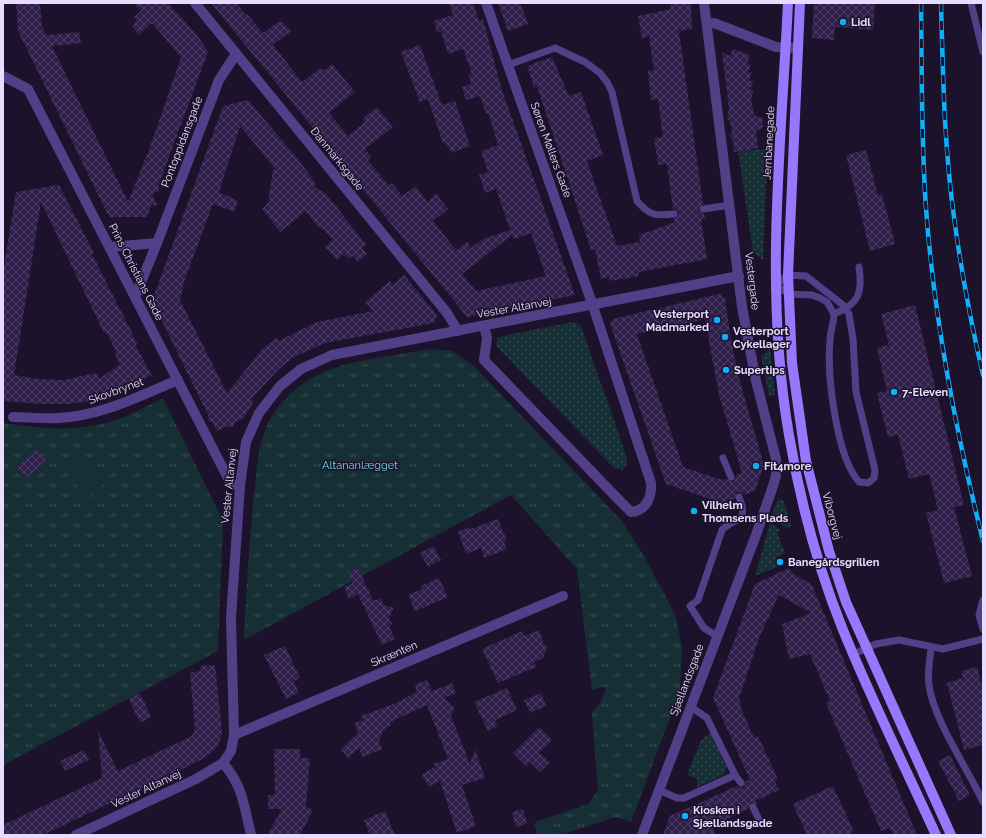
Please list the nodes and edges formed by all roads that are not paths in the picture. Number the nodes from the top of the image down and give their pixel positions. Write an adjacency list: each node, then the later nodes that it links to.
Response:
1 (195, 3): 11 (street, Danmarksgade)
2 (486, 3): 12 (street, Søren Møllers Gade)
3 (704, 3): 7 (street, Vestergade)
4 (788, 3): 8 (main road, Jernbanegade)
5 (800, 3): 9 (main road)
6 (971, 3): 10 (lane)
7 (707, 24): 8 (street); 14 (street, Vestergade)
8 (786, 48): 9 (street); 22 (main road, Jernbanegade)
9 (798, 48): 20 (main road)
10 (983, 52)
11 (236, 54): 17 (street, Pontoppidansgade); 29 (street, Danmarksgade)
12 (508, 65): 16 (lane); 25 (street, Søren Møllers Gade)
13 (3, 76): 18 (street, Prins Christians Gade)
14 (730, 205): 15 (lane); 21 (street, Vestergade)
15 (703, 209)
16 (674, 214)
17 (158, 243): 18 (street); 24 (street, Pontoppidansgade)
18 (110, 247): 24 (street, Prins Christians Gade)
19 (860, 267): 26 (lane)
20 (788, 275): 22 (lane); 23 (main road, Viborgvej); 26 (lane)
21 (739, 276): 25 (street, Vester Altanvej); 36 (street, Vestergade)
22 (776, 285): 23 (lane); 44 (main road)
23 (789, 294): 27 (lane); 43 (main road, Viborgvej)
24 (135, 297): 30 (street, Prins Christians Gade)
25 (593, 306): 28 (street, Vester Altanvej); 28 (street)
26 (847, 308): 27 (lane); 27 (lane)
27 (834, 314)
28 (484, 326): 29 (street, Vester Altanvej)
29 (458, 330): 34 (street, Vester Altanvej)
30 (178, 380): 31 (street, Skovbrynet); 34 (street, Prins Christians Gade)
31 (13, 417)
32 (723, 458): 33 (lane)
33 (731, 477)
34 (240, 486): 46 (street, Vester Altanvej)
35 (739, 497): 40 (lane)
36 (756, 535): 40 (street, Sjællandsgade)
37 (563, 596): 46 (street, Skrænten)
38 (983, 600): 39 (lane)
39 (983, 629)
40 (717, 636): 45 (street, Sjællandsgade)
41 (983, 639): 42 (lane)
42 (931, 648): 43 (lane); 51 (lane)
43 (866, 649): 44 (lane); 58 (main road, Viborgvej)
44 (854, 654): 57 (main road)
45 (691, 707): 48 (lane); 50 (street, Sjællandsgade)
46 (234, 735): 47 (street, Vester Altanvej)
47 (222, 763): 54 (street, Vester Altanvej); 55 (street)
48 (735, 775): 49 (lane); 50 (lane)
49 (741, 783)
50 (659, 790): 56 (street, Sjællandsgade)
51 (983, 802)
52 (753, 807): 53 (lane)
53 (761, 824)
54 (76, 835)
55 (251, 835)
56 (642, 835)
57 (936, 835)
58 (951, 835)

